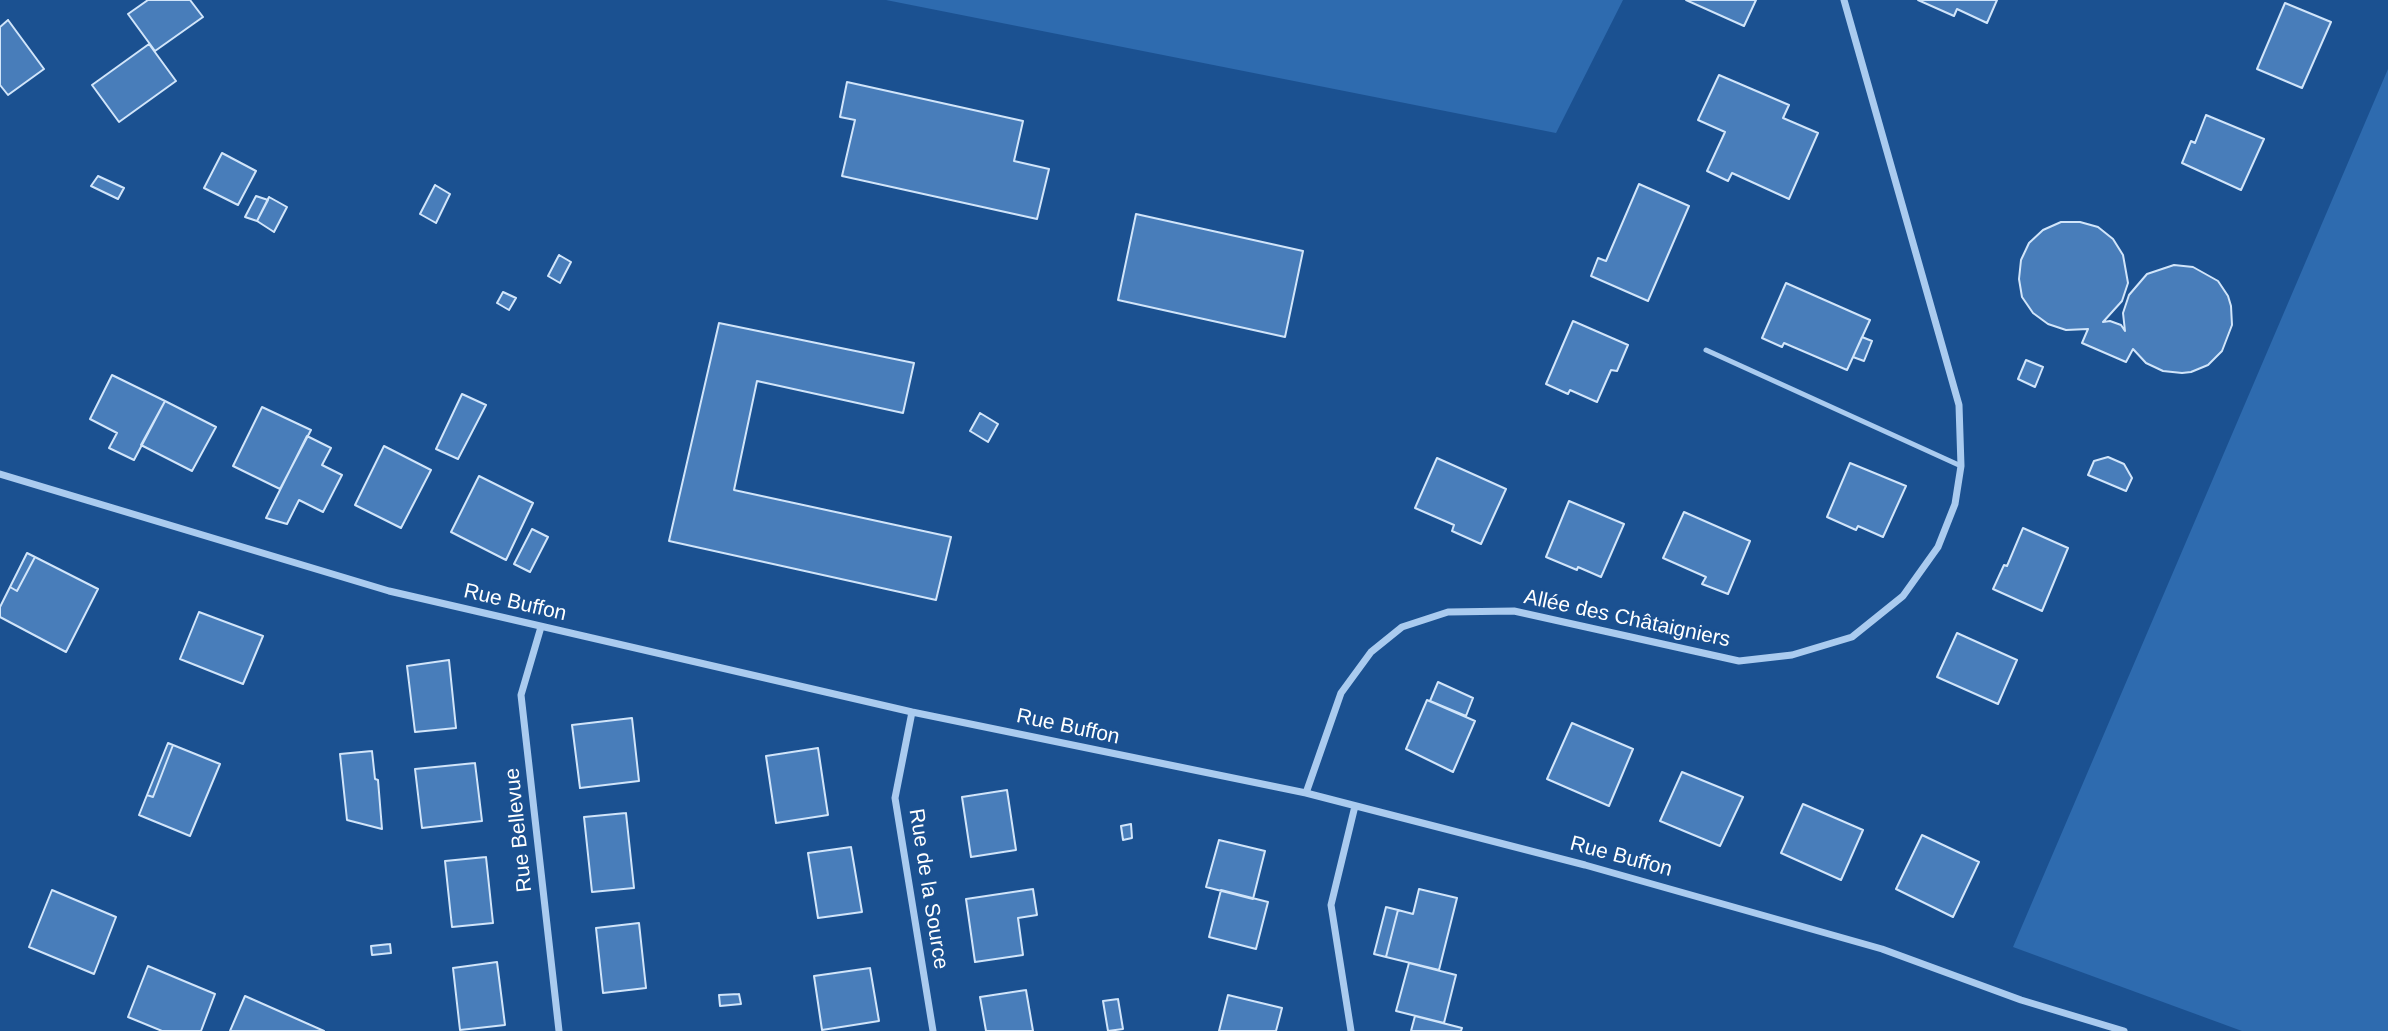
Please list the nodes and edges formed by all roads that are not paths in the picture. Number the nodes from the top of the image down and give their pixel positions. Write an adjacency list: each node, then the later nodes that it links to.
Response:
1 (1844, 0): 3 (street, Allée des Châtaigniers)
2 (1706, 350): 3 (lane)
3 (1961, 466): 7 (street, Allée des Châtaigniers)
4 (0, 474): 5 (street, Rue Buffon)
5 (541, 627): 6 (street, Rue Buffon); 9 (street, Rue Bellevue)
6 (912, 712): 7 (street, Rue Buffon); 10 (street, Rue de la Source)
7 (1307, 793): 8 (street, Rue Buffon)
8 (1355, 806): 11 (street); 12 (street, Rue Buffon)
9 (559, 1031)
10 (933, 1031)
11 (1351, 1031)
12 (2124, 1031)

